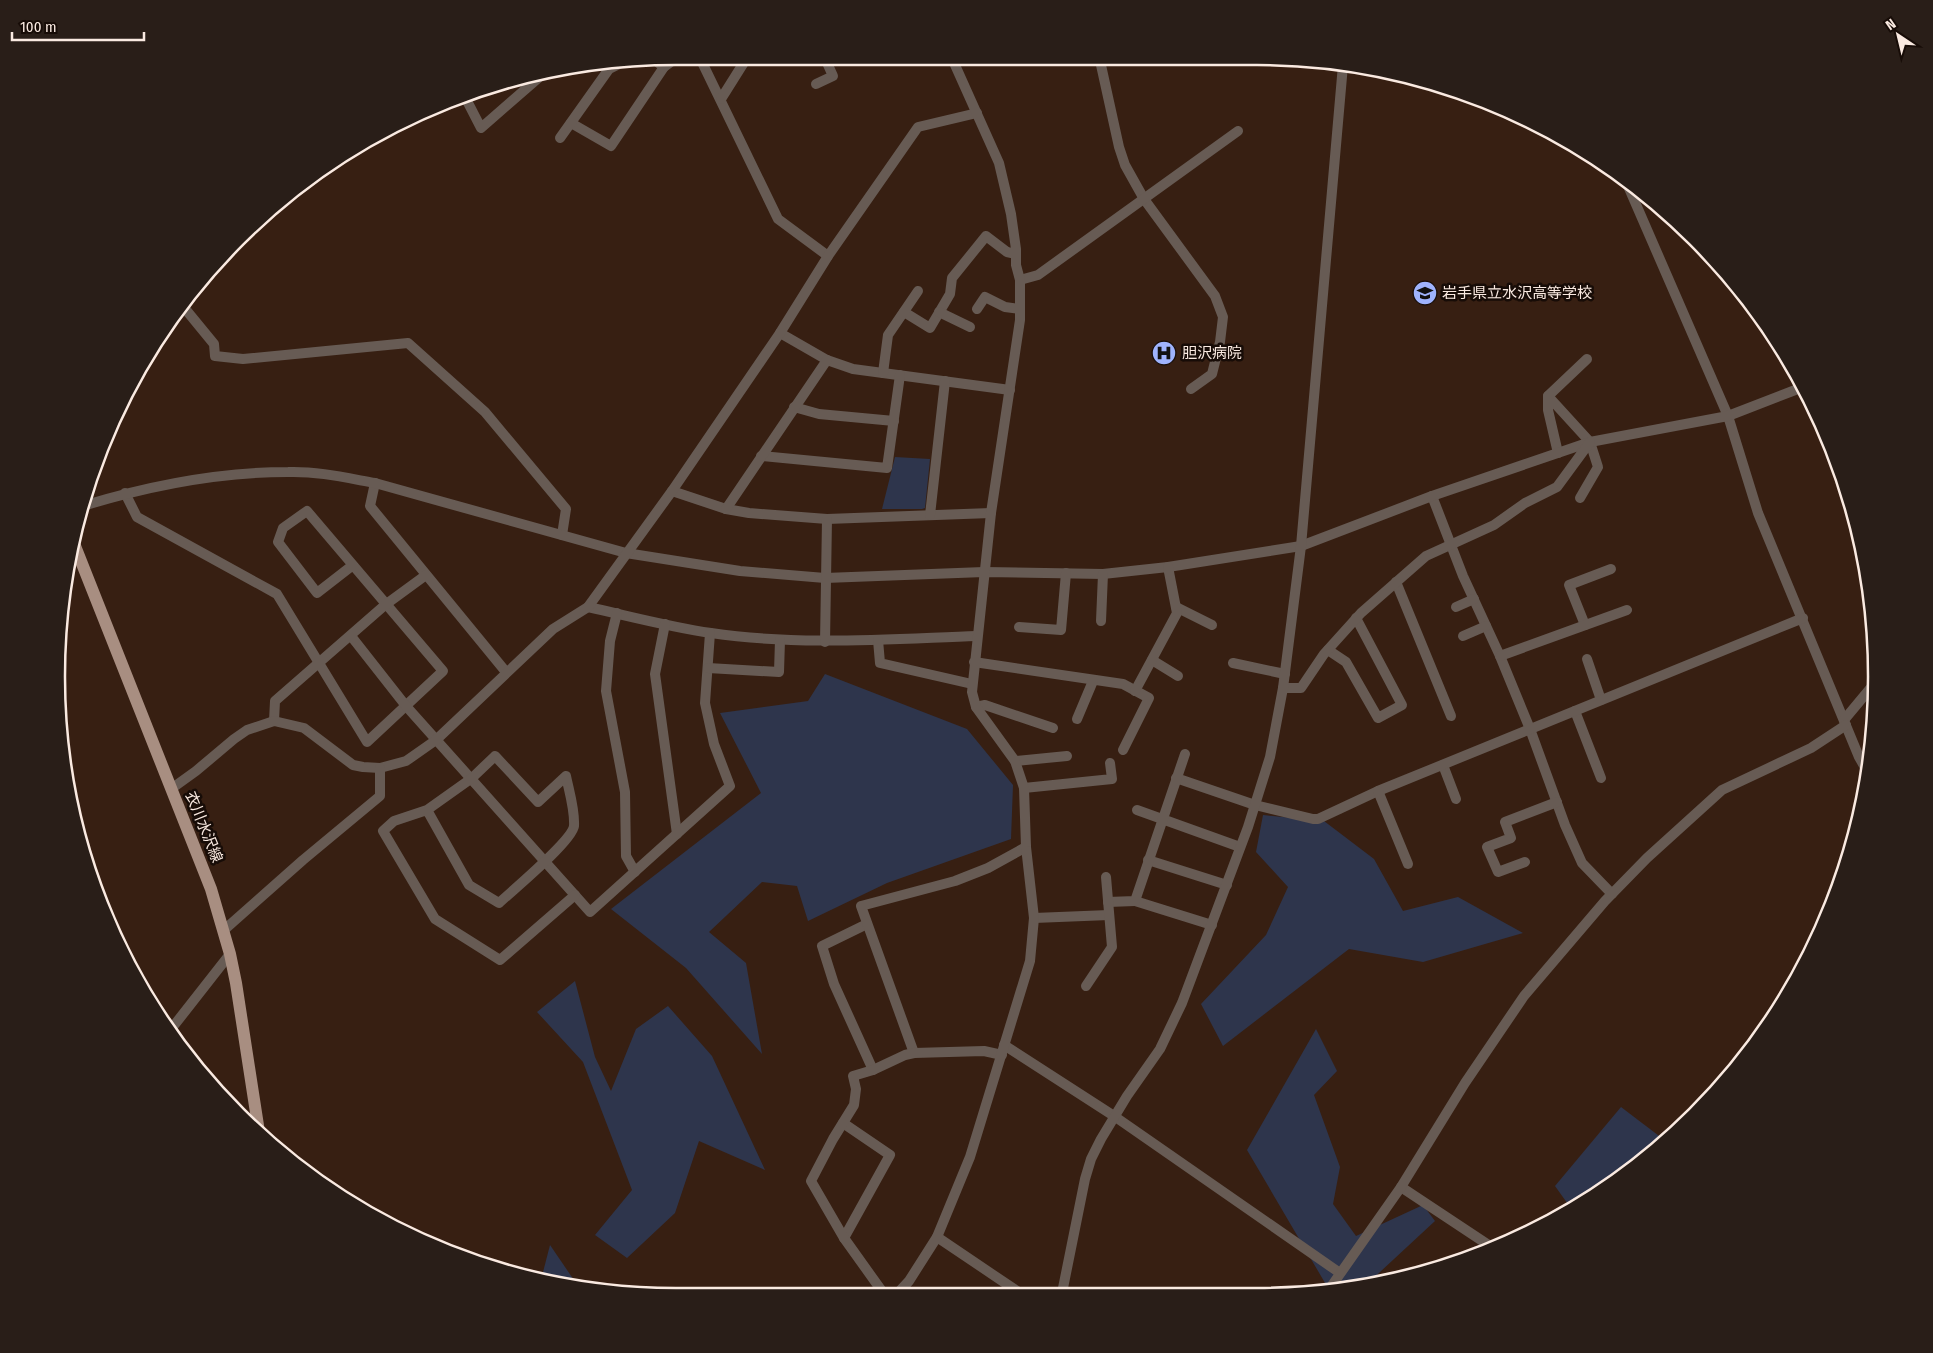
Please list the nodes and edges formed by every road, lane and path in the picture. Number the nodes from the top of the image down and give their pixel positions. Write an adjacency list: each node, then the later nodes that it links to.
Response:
1 (704, 65): 11 (street)
2 (742, 65): 11 (street)
3 (829, 65): 10 (street)
4 (955, 65): 13 (street)
5 (1101, 65): 18 (street)
6 (664, 67): 14 (street)
7 (610, 69): 14 (street)
8 (1342, 71): 57 (street)
9 (533, 82): 12 (street)
10 (816, 84)
11 (721, 99): 20 (street)
12 (468, 102)
13 (977, 113): 19 (street); 20 (street)
14 (571, 123): 16 (street)
15 (1238, 131): 18 (street)
16 (560, 138)
17 (1631, 193): 40 (street)
18 (1144, 199): 21 (street); 35 (street)
19 (1016, 254): 21 (street); 27 (street)
20 (828, 256): 29 (street)
21 (1020, 280): 23 (street)
22 (918, 291): 26 (street)
23 (1020, 309): 25 (street); 36 (street)
24 (187, 310): 55 (street)
25 (977, 310)
26 (904, 312): 27 (street); 32 (street)
27 (939, 312): 28 (street)
28 (970, 327)
29 (780, 333): 31 (street); 46 (street)
30 (1587, 358): 38 (street)
31 (827, 360): 32 (street); 39 (street)
32 (883, 373): 33 (street)
33 (900, 375): 34 (street); 41 (street)
34 (945, 381): 36 (street); 53 (street)
35 (1191, 389)
36 (1010, 390): 52 (street)
37 (1796, 390): 40 (street)
38 (1548, 396): 42 (street); 43 (street)
39 (794, 407): 41 (street); 44 (street)
40 (1728, 416): 42 (street); 77 (street)
41 (894, 421): 44 (street)
42 (1590, 442): 43 (street); 49 (street); 56 (street)
43 (1558, 453): 48 (street)
44 (761, 456): 51 (street)
45 (375, 483): 47 (street); 55 (street); 66 (street)
46 (672, 491): 51 (street); 59 (street)
47 (125, 493): 50 (street); 96 (street)
48 (1432, 496): 56 (street); 57 (street)
49 (1580, 498)
50 (90, 504)
51 (726, 509): 54 (street)
52 (991, 513): 53 (street); 63 (street)
53 (930, 515): 54 (street)
54 (827, 519): 67 (street)
55 (562, 535): 59 (street)
56 (1451, 545): 68 (street); 69 (street)
57 (1301, 546): 61 (street); 100 (street)
58 (78, 553): 130 (main road, 衣川水沢線)
59 (626, 553): 67 (street); 73 (street)
60 (353, 566): 60 (street); 70 (street)
61 (1168, 567): 65 (street); 71 (street)
62 (1611, 569): 81 (street)
63 (984, 572): 64 (street); 67 (street); 86 (street)
64 (1066, 573): 65 (street); 83 (street)
65 (1103, 574): 78 (street)
66 (426, 575): 70 (street); 99 (street)
67 (826, 578): 90 (street)
68 (1396, 582): 76 (street); 111 (street)
69 (1474, 599): 72 (street); 82 (street)
70 (385, 605): 85 (street); 108 (street)
71 (1176, 607): 80 (street); 94 (street)
72 (1456, 607)
73 (588, 608): 75 (street); 99 (street)
74 (1627, 610): 81 (street)
75 (617, 614): 79 (street); 145 (street)
76 (1356, 618): 91 (street); 91 (street)
77 (1803, 618): 107 (street); 114 (street)
78 (1101, 621)
79 (665, 624): 84 (street); 138 (street)
80 (1212, 625)
81 (1585, 625): 92 (street)
82 (1486, 626): 87 (street); 92 (street)
83 (1019, 627)
84 (710, 633): 88 (street); 98 (street)
85 (351, 636): 96 (street); 108 (street)
86 (976, 636): 89 (street); 95 (street)
87 (1462, 636)
88 (780, 640): 90 (street); 98 (street)
89 (878, 640): 90 (street); 103 (street)
90 (824, 642)
91 (1328, 650): 104 (street)
92 (1500, 656): 116 (street)
93 (1587, 659): 107 (street)
94 (1152, 660): 101 (street); 105 (street)
95 (974, 662): 102 (street); 103 (street)
96 (318, 663): 108 (street); 113 (street)
97 (1233, 663): 100 (street)
98 (708, 668): 138 (street)
99 (506, 672): 117 (street)
100 (1285, 674): 104 (street)
101 (1178, 676)
102 (1093, 681): 105 (street); 112 (street)
103 (972, 684): 109 (street)
104 (1283, 688): 134 (street)
105 (1135, 691): 118 (street)
106 (1868, 692): 114 (street)
107 (1602, 700): 110 (street)
108 (406, 706): 117 (street)
109 (976, 707): 115 (street); 122 (street)
110 (1575, 711): 116 (street); 128 (street)
111 (1451, 716)
112 (1077, 719)
113 (274, 721): 125 (street); 130 (street)
114 (1845, 722): 120 (street); 148 (street)
115 (1054, 728)
116 (1530, 729): 124 (street); 133 (street)
117 (436, 740): 125 (street); 126 (street)
118 (1123, 750)
119 (1185, 754): 127 (street)
120 (1863, 754)
121 (1067, 756): 122 (street)
122 (1015, 760): 129 (street)
123 (1110, 763): 129 (street)
124 (1442, 765): 131 (street); 132 (street)
125 (380, 768): 156 (street)
126 (472, 778): 135 (street); 142 (street); 142 (street)
127 (1176, 778): 134 (street); 137 (street)
128 (1601, 778)
129 (1024, 788): 139 (street)
130 (171, 789): 156 (main road, 衣川水沢線)
131 (1378, 791): 134 (street); 144 (street)
132 (1456, 799)
133 (1557, 802): 143 (street); 148 (street)
134 (1255, 805): 140 (street)
135 (427, 810): 142 (street); 149 (street)
136 (1138, 810): 137 (street)
137 (1162, 818): 140 (street); 141 (street)
138 (677, 834): 145 (street)
139 (1026, 847): 153 (street); 154 (street)
140 (1240, 847): 147 (street)
141 (1148, 860): 147 (street); 150 (street)
142 (544, 861): 149 (street)
143 (1525, 862)
144 (1408, 864)
145 (635, 872): 149 (street)
146 (1106, 877): 151 (street)
147 (1227, 885): 155 (street)
148 (1612, 894): 166 (street)
149 (575, 895)
150 (1135, 901): 151 (street); 155 (street)
151 (1108, 902): 152 (street)
152 (1109, 916): 153 (street); 158 (street)
153 (1034, 918): 160 (street)
154 (867, 924): 161 (street); 162 (street)
155 (1212, 925): 163 (street)
156 (224, 930): 157 (main road, 衣川水沢線)
157 (230, 954): 159 (street); 164 (main road, 衣川水沢線)
158 (1086, 986)
159 (174, 1025)
160 (1003, 1050): 161 (street); 163 (street); 167 (street)
161 (914, 1053): 162 (street)
162 (873, 1070): 165 (street)
163 (1114, 1116): 170 (street); 175 (street)
164 (257, 1121)
165 (843, 1122): 168 (street); 168 (street)
166 (1401, 1187): 169 (street); 170 (street)
167 (937, 1237): 173 (street); 174 (street)
168 (844, 1238): 172 (street)
169 (1486, 1243)
170 (1340, 1273): 171 (street)
171 (1334, 1283)
172 (880, 1288)
173 (903, 1288)
174 (1013, 1288)
175 (1063, 1288)

